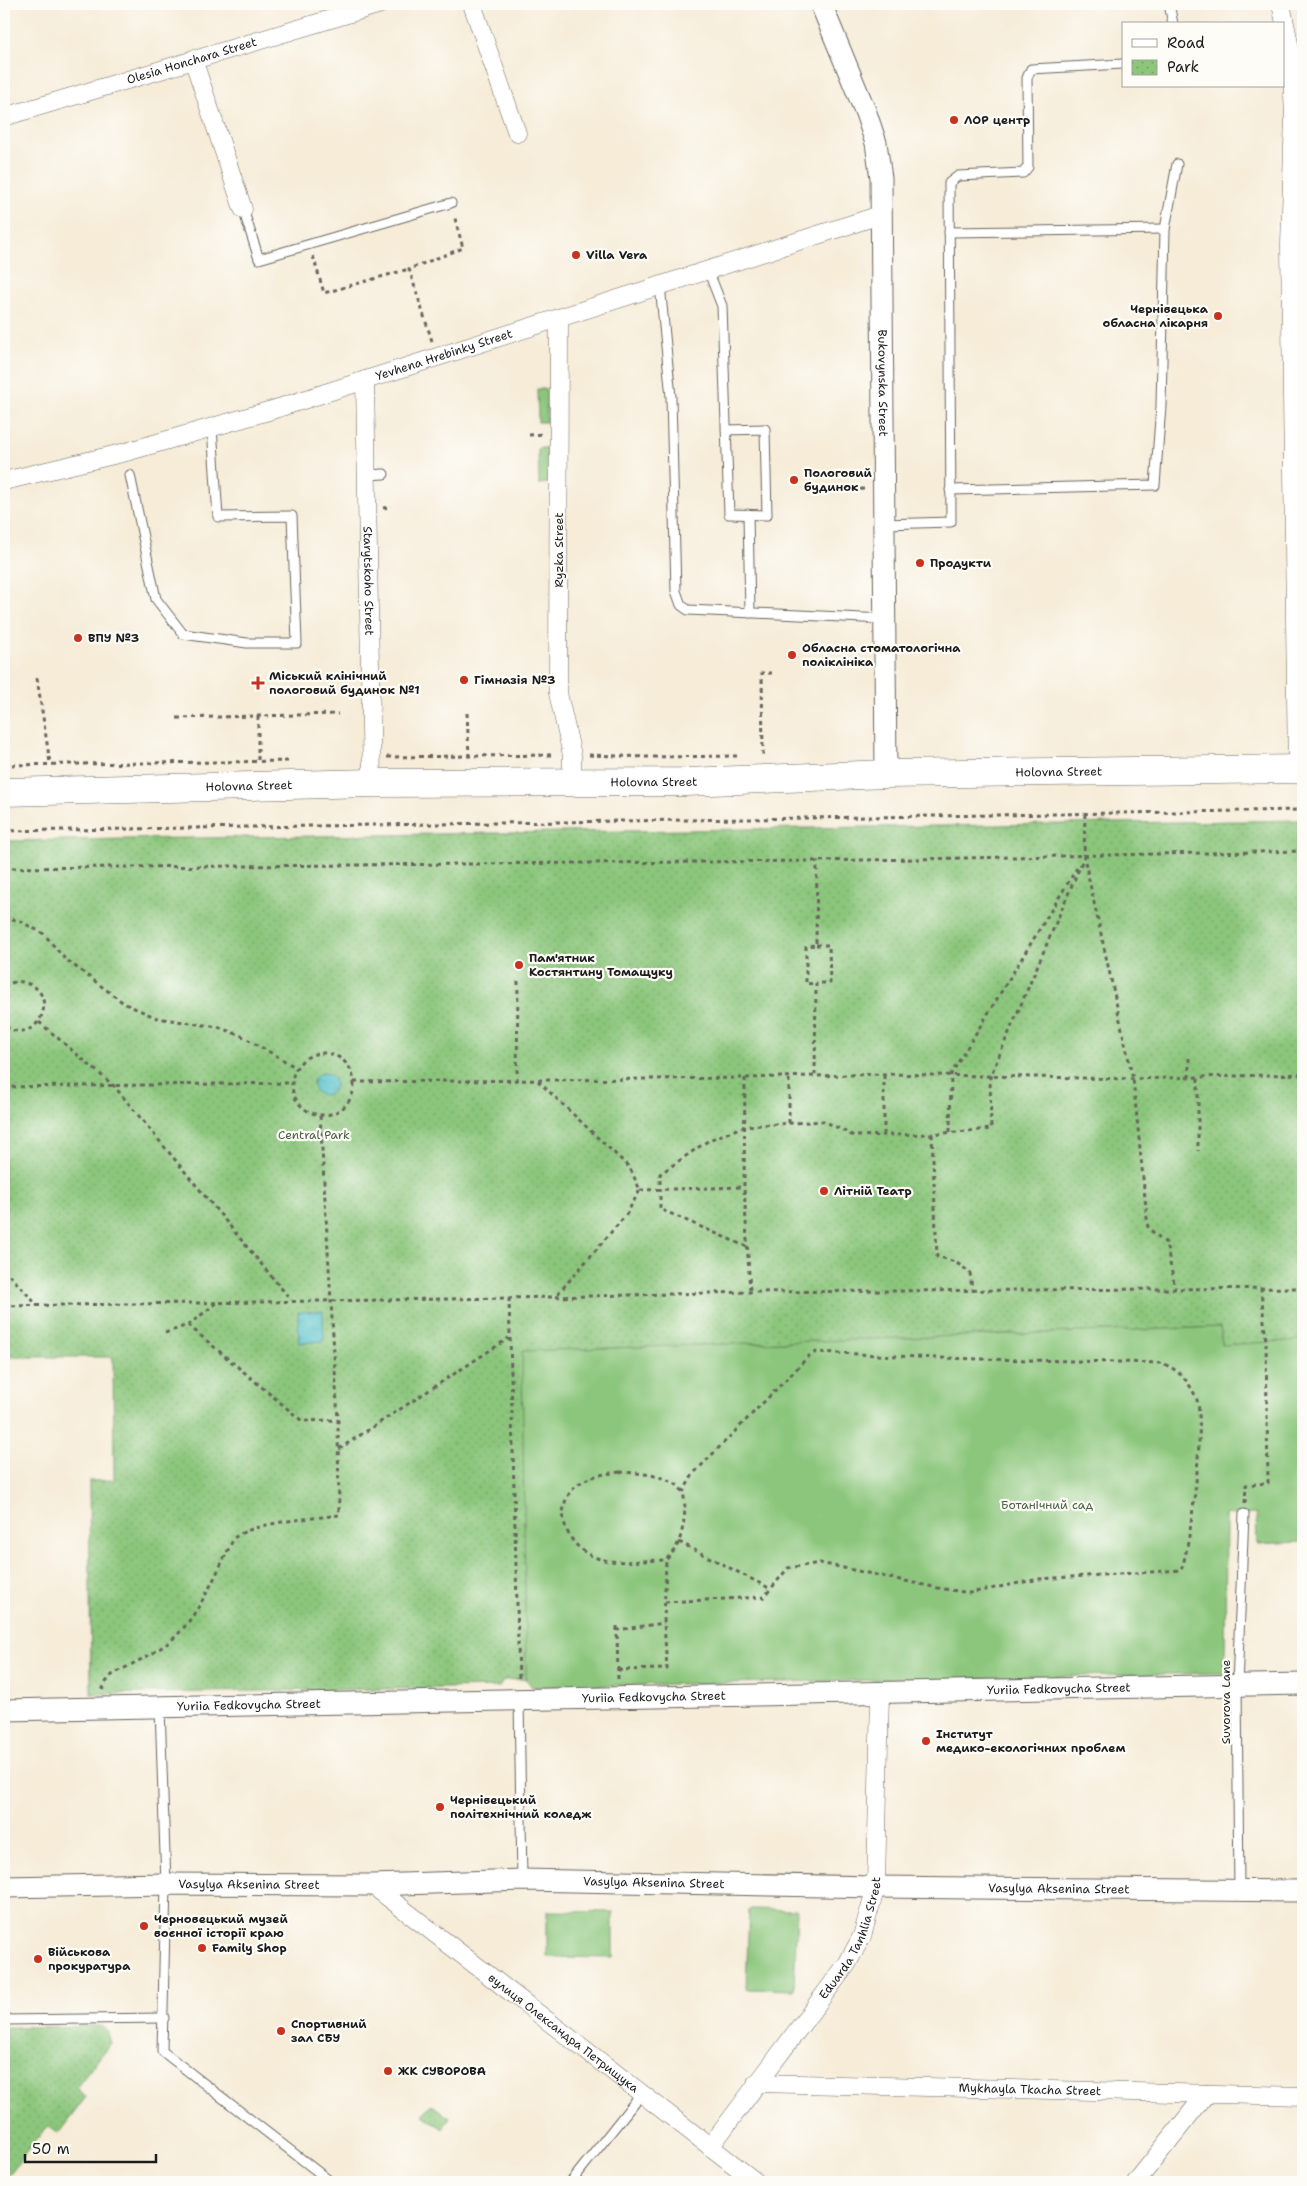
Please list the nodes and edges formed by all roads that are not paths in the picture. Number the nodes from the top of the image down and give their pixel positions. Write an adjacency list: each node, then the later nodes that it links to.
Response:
1 (381, 4): 8 (street, Olesia Honchara Street)
2 (472, 4): 11 (street)
3 (821, 4): 15 (street, Bukovynska Street)
4 (1170, 4): 6 (lane)
5 (1281, 4): 7 (street)
6 (1173, 22)
7 (1297, 50): 18 (street)
8 (193, 59): 10 (street, Olesia Honchara Street); 14 (street)
9 (1122, 64): 17 (lane)
10 (4, 117)
11 (517, 133)
12 (1177, 164): 16 (lane)
13 (451, 203): 14 (lane)
14 (244, 209)
15 (880, 215): 19 (street, Yevhena Hrebinky Street); 30 (street, Bukovynska Street)
16 (1165, 229): 17 (lane); 28 (lane)
17 (948, 232): 28 (lane)
18 (1296, 244): 23 (street)
19 (708, 270): 20 (street, Yevhena Hrebinky Street); 25 (lane)
20 (660, 285): 21 (street, Yevhena Hrebinky Street); 32 (lane)
21 (559, 318): 22 (street, Yevhena Hrebinky Street); 37 (street, Ryzka Street)
22 (365, 380): 24 (street, Yevhena Hrebinky Street); 35 (street, Starytskoho Street)
23 (1298, 417): 31 (street)
24 (212, 428): 26 (lane); 27 (street, Yevhena Hrebinky Street)
25 (726, 430): 29 (lane); 29 (lane)
26 (130, 476)
27 (4, 481)
28 (950, 490): 30 (lane)
29 (748, 514): 32 (lane)
30 (884, 524): 33 (street, Bukovynska Street)
31 (1299, 612): 34 (street)
32 (750, 613): 33 (lane)
33 (885, 618): 36 (street, Bukovynska Street)
34 (1300, 769): 36 (main road, Holovna Street)
35 (372, 770): 37 (main road, Holovna Street); 38 (main road, Holovna Street)
36 (886, 774): 37 (main road, Holovna Street)
37 (572, 782)
38 (4, 792)
39 (1244, 1514): 41 (lane, Suvorova Lane)
40 (1303, 1684): 41 (street, Yuriia Fedkovycha Street)
41 (1237, 1686): 42 (street, Yuriia Fedkovycha Street); 51 (lane, Suvorova Lane)
42 (880, 1691): 43 (street, Yuriia Fedkovycha Street); 50 (street, Eduarda Tanhlia Street)
43 (519, 1700): 44 (street, Yuriia Fedkovycha Street); 46 (lane)
44 (160, 1706): 45 (street, Yuriia Fedkovycha Street); 47 (lane)
45 (4, 1710)
46 (522, 1880): 48 (street, Vasylya Aksenina Street); 50 (street, Vasylya Aksenina Street)
47 (166, 1884): 48 (street, Vasylya Aksenina Street); 49 (street, Vasylya Aksenina Street); 53 (lane)
48 (372, 1885): 56 (street, вулиця Олександра Петрищука)
49 (4, 1887)
50 (876, 1887): 51 (street, Vasylya Aksenina Street); 55 (street, Eduarda Tanhlia Street)
51 (1239, 1890): 52 (street, Vasylya Aksenina Street)
52 (1303, 1891)
53 (164, 2018): 54 (lane); 60 (lane)
54 (4, 2020)
55 (756, 2083): 57 (street, Mykhayla Tkacha Street); 59 (street, Eduarda Tanhlia Street)
56 (642, 2093): 59 (street, вулиця Олександра Петрищука); 61 (lane)
57 (1206, 2094): 58 (street, Mykhayla Tkacha Street); 63 (street)
58 (1303, 2096)
59 (710, 2147): 62 (street, вулиця Олександра Петрищука)
60 (331, 2182)
61 (571, 2182)
62 (756, 2182)
63 (1136, 2182)

